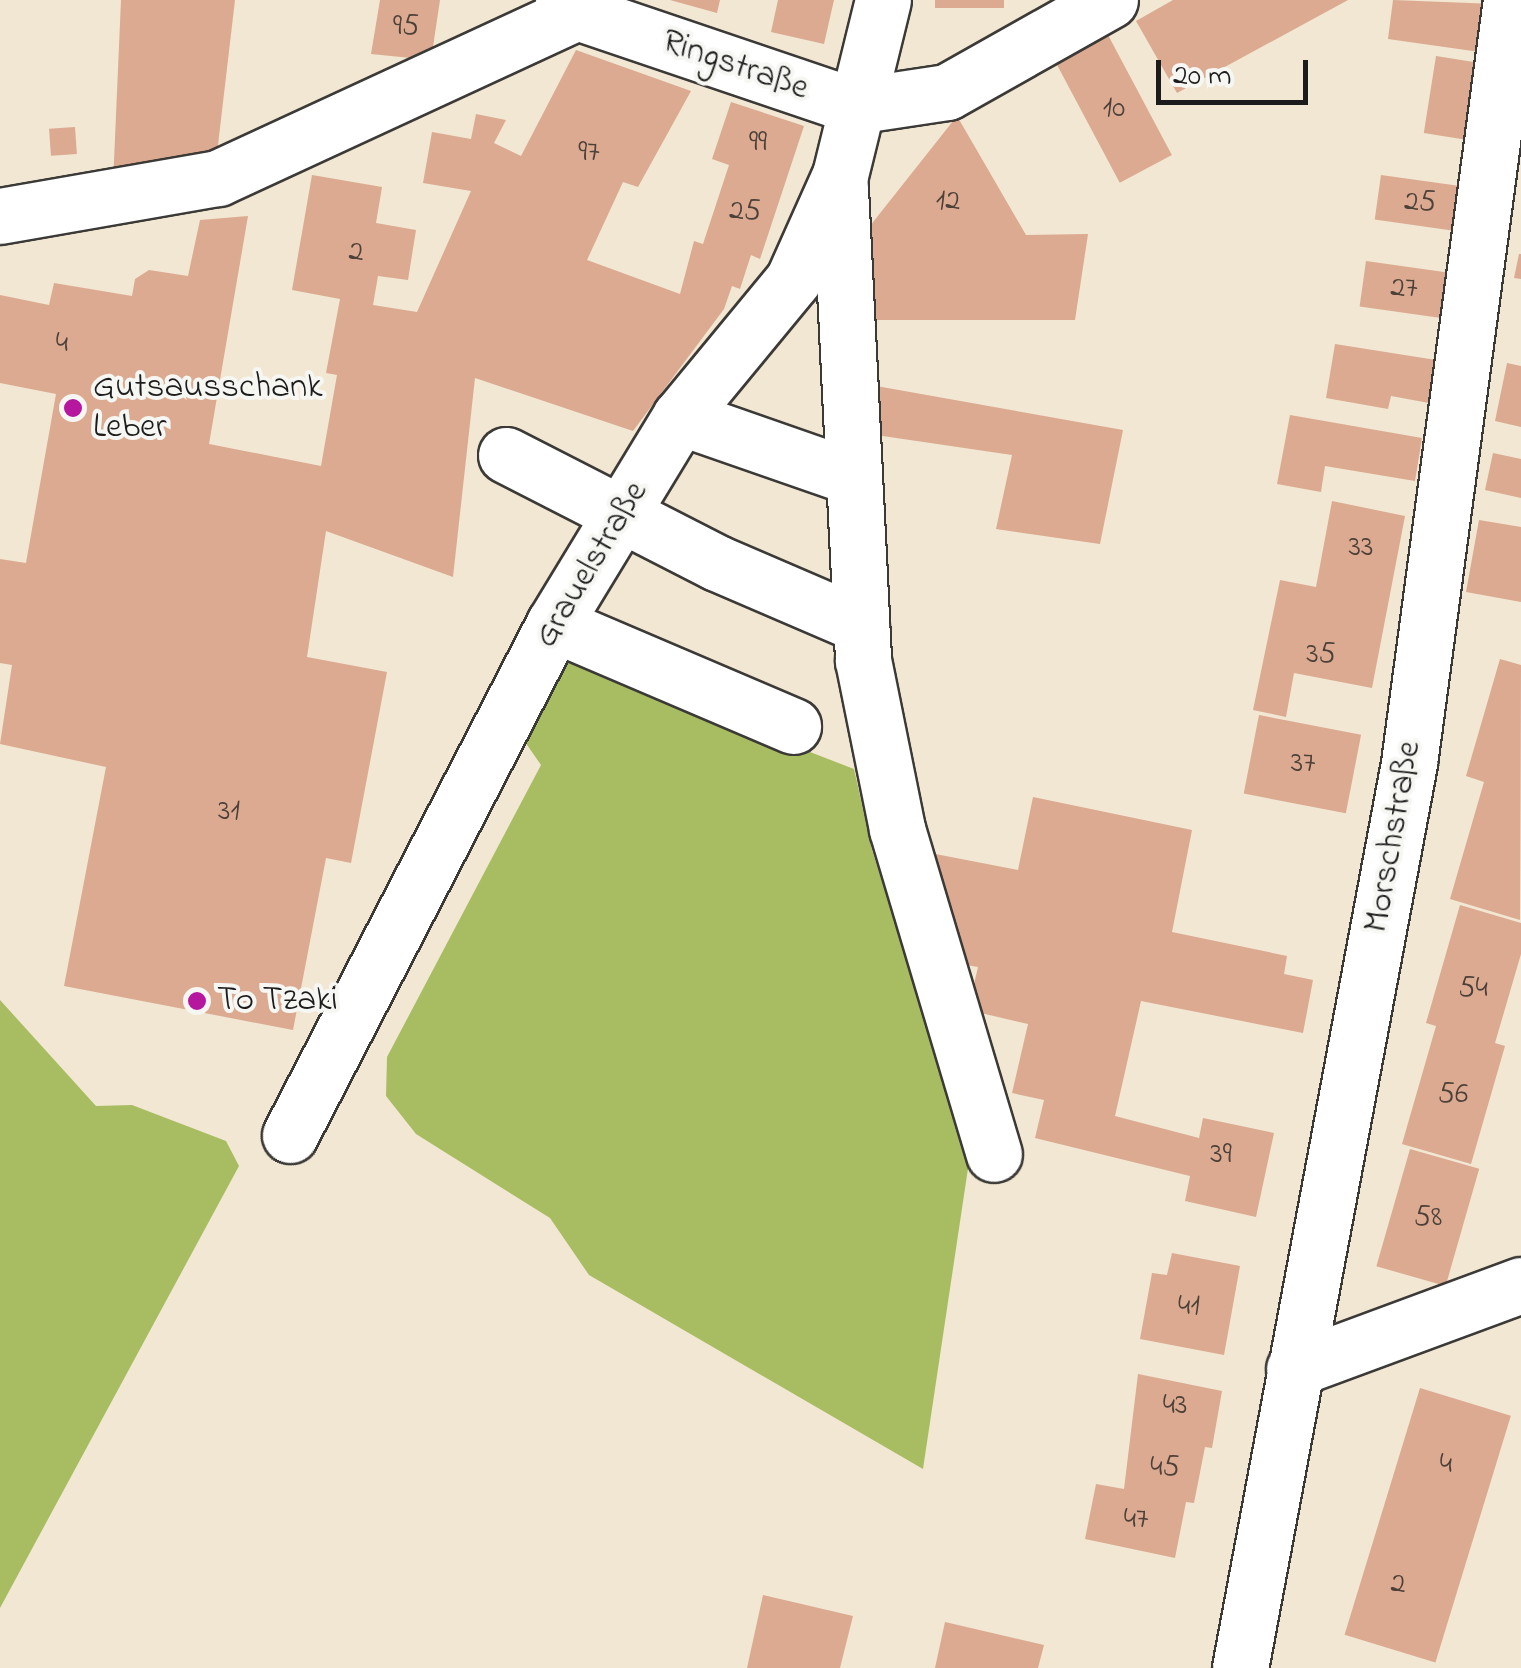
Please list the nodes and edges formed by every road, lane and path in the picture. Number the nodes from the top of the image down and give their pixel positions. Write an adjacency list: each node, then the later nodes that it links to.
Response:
1 (883, 0): 6 (street, Grauelstraße)
2 (1110, 0): 6 (street)
3 (1511, 0): 5 (street, Morschstraße)
4 (570, 6): 6 (street, Ringstraße); 8 (street)
5 (1511, 76): 19 (street, Morschstraße)
6 (854, 106): 7 (street, Grauelstraße)
7 (840, 175): 9 (street, Grauelstraße); 11 (street)
8 (0, 216)
9 (680, 417): 11 (street); 12 (street, Grauelstraße)
10 (506, 455): 12 (street)
11 (852, 477): 14 (street)
12 (621, 514): 13 (street, Grauelstraße); 14 (street)
13 (554, 624): 15 (street); 16 (street, Grauelstraße)
14 (861, 625): 17 (street)
15 (793, 726)
16 (290, 1135)
17 (994, 1154)
18 (1521, 1285): 19 (street)
19 (1294, 1369): 20 (street, Morschstraße)
20 (1240, 1668)

